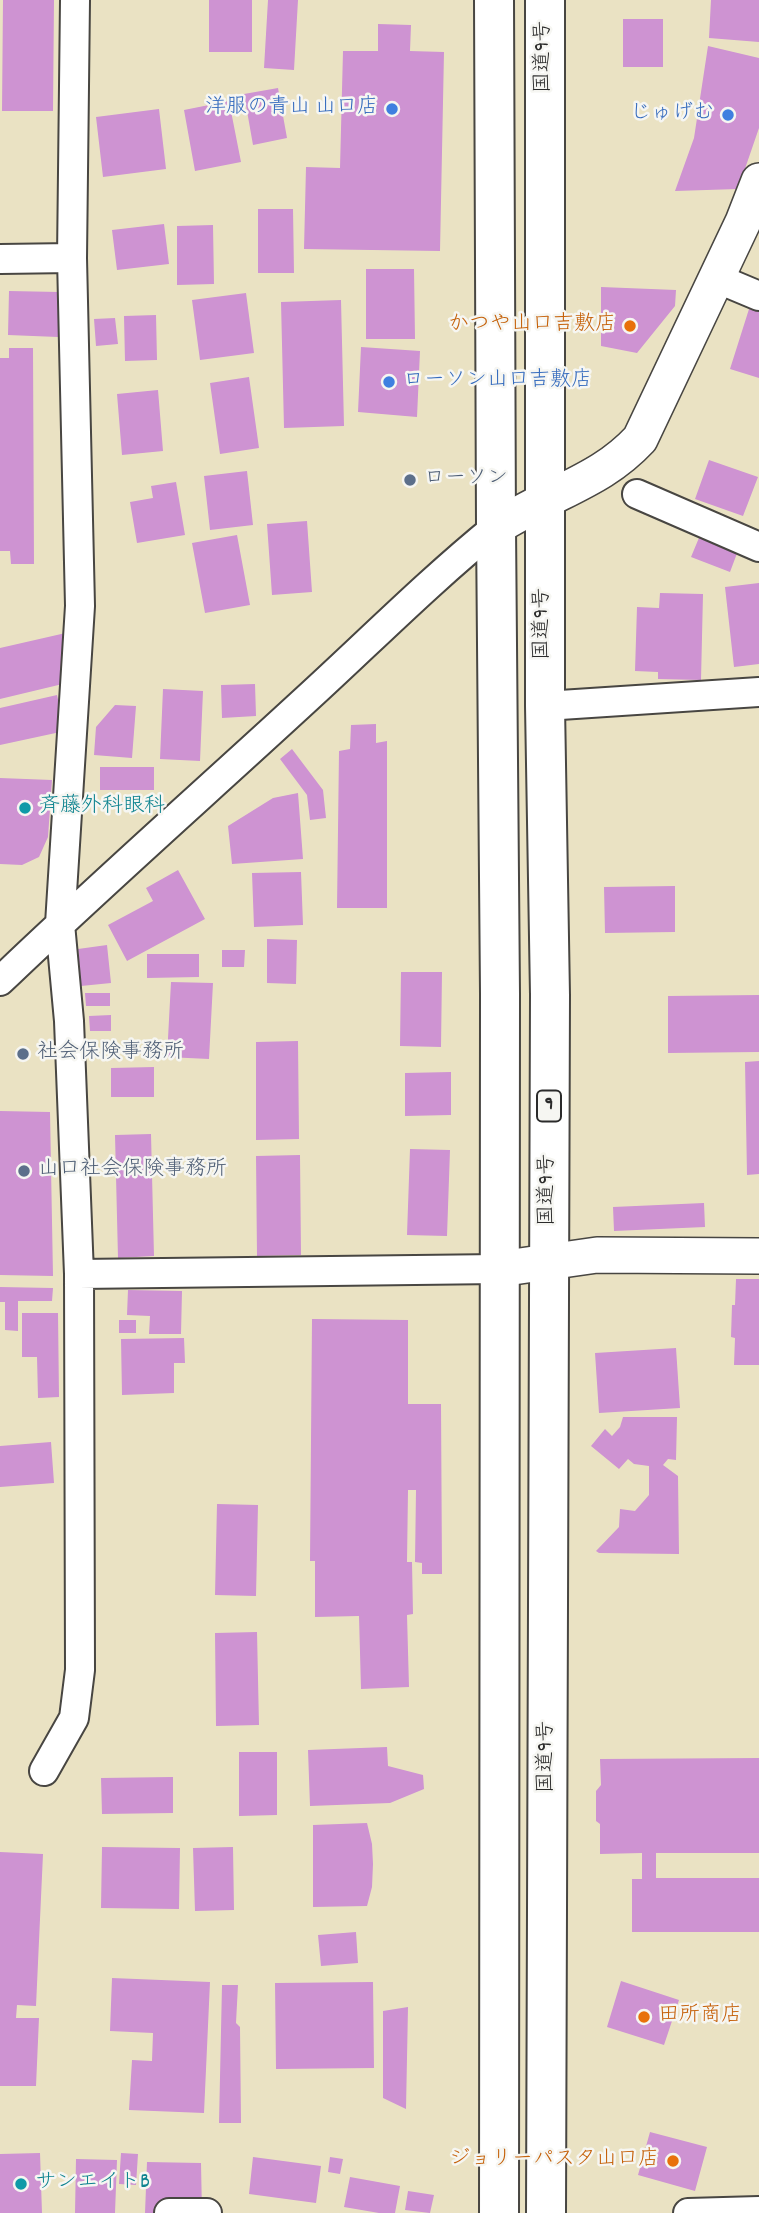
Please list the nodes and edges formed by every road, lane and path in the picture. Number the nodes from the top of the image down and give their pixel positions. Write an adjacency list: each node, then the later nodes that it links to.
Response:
1 (75, 0): 5 (street)
2 (494, 0): 11 (highway)
3 (545, 0): 10 (highway, 国道9号 / 9)
4 (759, 181): 7 (street)
5 (72, 258): 6 (street); 15 (street)
6 (0, 259)
7 (716, 278): 8 (street); 10 (street)
8 (759, 296)
9 (637, 494): 12 (street)
10 (544, 501): 11 (street); 14 (highway, 国道9号 / 9)
11 (496, 527): 15 (street); 19 (highway)
12 (759, 547)
13 (759, 692): 14 (street)
14 (545, 706): 18 (highway, 国道9号 / 9)
15 (60, 924): 16 (street); 20 (street)
16 (0, 981)
17 (759, 1255): 18 (street)
18 (548, 1264): 19 (street); 26 (highway, 国道9号 / 9)
19 (499, 1269): 20 (street); 25 (highway)
20 (79, 1274): 21 (street)
21 (44, 1772)
22 (759, 2211): 27 (street)
23 (169, 2213): 24 (street)
24 (208, 2213)
25 (499, 2213)
26 (546, 2213)
27 (688, 2213)

